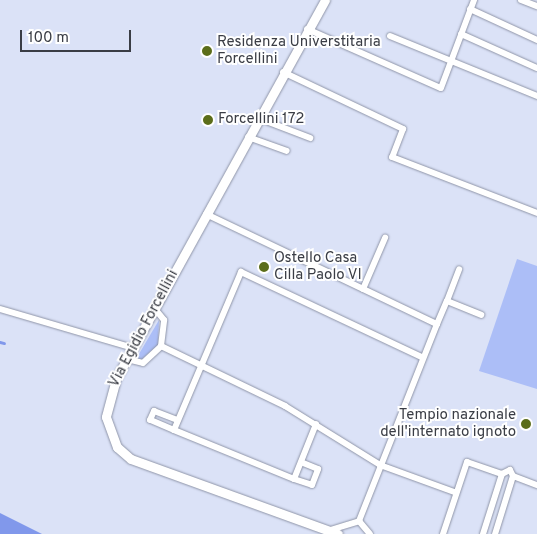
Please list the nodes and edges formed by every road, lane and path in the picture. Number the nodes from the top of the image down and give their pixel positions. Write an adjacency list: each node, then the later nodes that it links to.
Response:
1 (325, 0): 6 (street, Via Egidio Forcellini)
2 (474, 0): 5 (street)
3 (522, 0): 4 (street)
4 (537, 6)
5 (470, 9): 7 (street); 9 (street)
6 (307, 29): 10 (street); 12 (street, Via Egidio Forcellini)
7 (461, 34): 10 (street); 11 (street)
8 (390, 36): 10 (street)
9 (537, 40)
10 (451, 59): 13 (street)
11 (537, 68)
12 (283, 72): 14 (street, Via Egidio Forcellini); 19 (street)
13 (537, 96)
14 (258, 118): 15 (street, Via Egidio Forcellini); 16 (street)
15 (248, 137): 17 (street); 18 (street, Via Egidio Forcellini)
16 (310, 138)
17 (287, 151)
18 (206, 214): 22 (street); 25 (street, Via Egidio Forcellini)
19 (537, 214)
20 (385, 238): 22 (street)
21 (459, 270): 23 (street)
22 (363, 289): 27 (street)
23 (447, 301): 26 (street); 27 (street)
24 (0, 309): 29 (street)
25 (155, 309): 28 (street); 29 (street, Via Egidio Forcellini)
26 (481, 315)
27 (437, 324): 30 (street)
28 (161, 346): 31 (street); 32 (street)
29 (133, 348): 31 (street, Via Egidio Forcellini)
30 (422, 357): 32 (street); 37 (street)
31 (127, 359): 44 (street, Via Egidio Forcellini)
32 (199, 365): 33 (street); 34 (street)
33 (178, 420): 35 (street); 35 (street)
34 (316, 424): 36 (street); 37 (street)
35 (174, 430): 40 (street)
36 (301, 462): 40 (street); 40 (street)
37 (380, 465): 42 (street); 43 (street)
38 (502, 474): 39 (street); 47 (street); 48 (street)
39 (513, 476): 41 (street); 49 (street)
40 (294, 479)
41 (537, 485)
42 (454, 492)
43 (358, 521): 44 (street); 46 (street)
44 (327, 531): 45 (street, Via Egidio Forcellini)
45 (338, 534)
46 (370, 534)
47 (443, 534)
48 (483, 534)
49 (495, 534)

